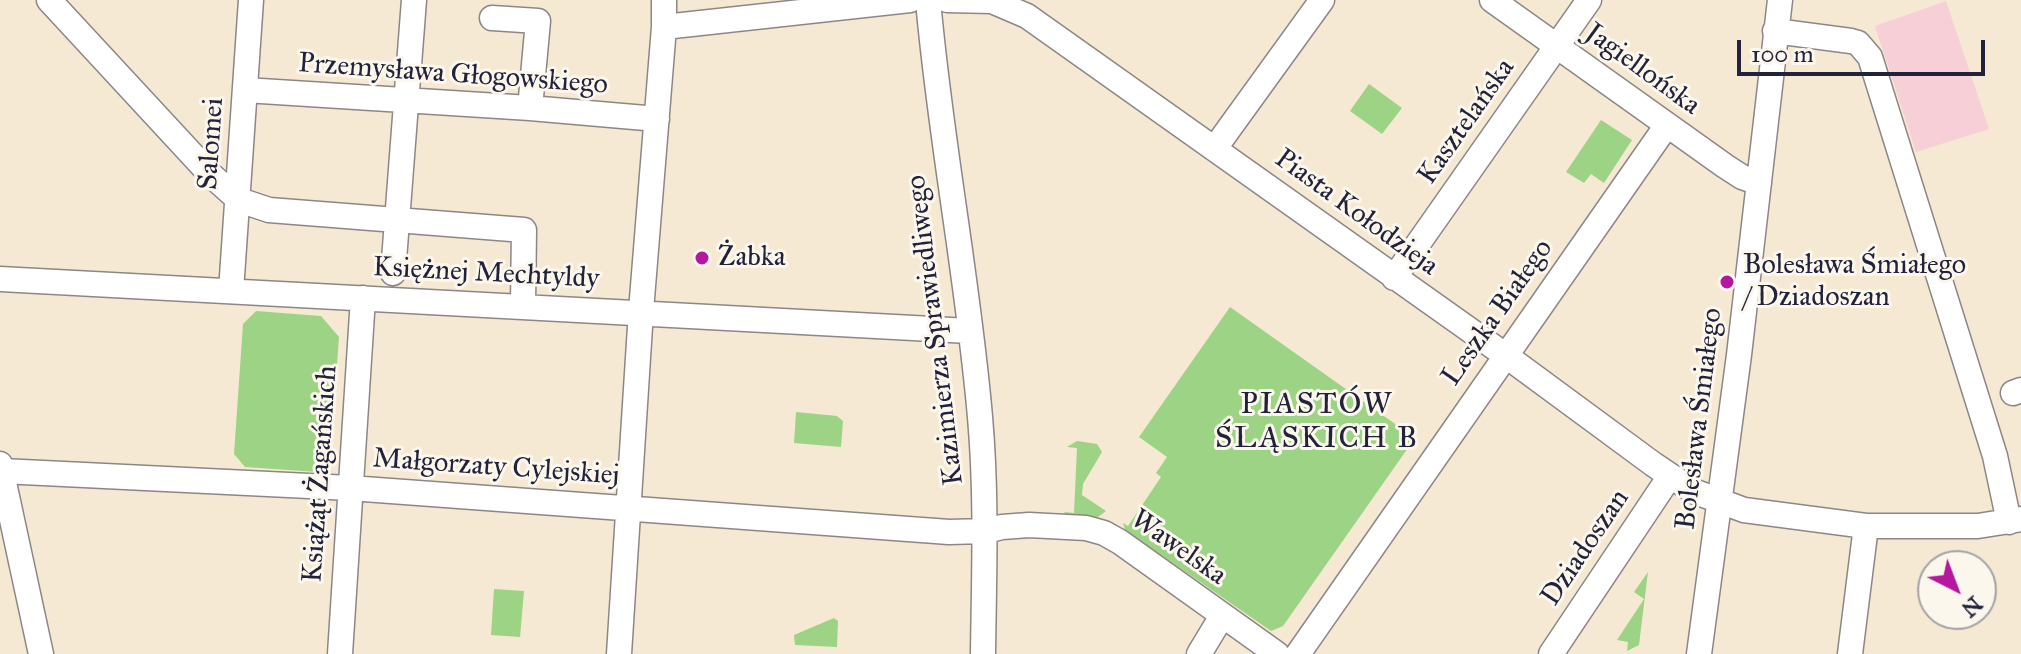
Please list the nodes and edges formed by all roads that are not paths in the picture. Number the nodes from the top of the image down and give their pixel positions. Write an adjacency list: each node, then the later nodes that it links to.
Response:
1 (49, 0): 25 (street)
2 (251, 0): 18 (street, Salomei)
3 (414, 0): 19 (street)
4 (664, 0): 15 (street)
5 (910, 0): 13 (street)
6 (928, 0): 34 (street, Kazimierza Sprawiedliwego)
7 (947, 0): 8 (street, Piasta Kołodzieja)
8 (993, 0): 23 (street, Piasta Kołodzieja)
9 (1322, 0): 23 (street)
10 (1492, 0): 17 (street, Jagiellońska)
11 (1589, 0): 17 (street, Kasztelańska)
12 (1780, 0): 16 (street, Bolesława Śmiałego)
13 (866, 3): 15 (street)
14 (492, 18): 20 (street)
15 (664, 27): 21 (street)
16 (1775, 31): 24 (street, Bolesława Śmiałego); 41 (street)
17 (1557, 46): 22 (street, Jagiellońska); 28 (street, Kasztelańska)
18 (245, 90): 19 (street, Przemysława Głogowskiego); 25 (street, Salomei)
19 (408, 101): 20 (street, Przemysława Głogowskiego); 26 (street)
20 (530, 108): 21 (street, Przemysława Głogowskiego)
21 (657, 119): 33 (street)
22 (1667, 125): 24 (street, Jagiellońska); 35 (street, Leszka Białego)
23 (1215, 148): 28 (street, Piasta Kołodzieja)
24 (1759, 183): 39 (street, Bolesława Śmiałego)
25 (239, 200): 26 (street); 30 (street, Salomei)
26 (397, 220): 27 (street); 32 (street)
27 (393, 273)
28 (1394, 278): 35 (street, Piasta Kołodzieja)
29 (0, 279): 30 (street, Księżnej Mechtyldy)
30 (231, 291): 31 (street, Księżnej Mechtyldy)
31 (363, 298): 32 (street, Księżnej Mechtyldy); 38 (street, Książąt Żagańskich)
32 (523, 305): 33 (street, Księżnej Mechtyldy)
33 (641, 311): 34 (street, Księżnej Mechtyldy); 40 (street)
34 (969, 331): 43 (street, Kazimierza Sprawiedliwego)
35 (1505, 355): 37 (street, Piasta Kołodzieja); 52 (street, Leszka Białego)
36 (1, 468): 38 (street, Małgorzaty Cylejskiej); 46 (street)
37 (1670, 476): 39 (street, Piasta Kołodzieja); 45 (street, Dziadoszan)
38 (350, 488): 40 (street, Małgorzaty Cylejskiej); 47 (street, Książąt Żagańskich)
39 (1720, 503): 42 (street, Piasta Kołodzieja); 53 (street, Bolesława Śmiałego)
40 (628, 507): 43 (street, Małgorzaty Cylejskiej); 48 (street)
41 (2015, 521): 42 (street, Piasta Kołodzieja)
42 (1866, 526): 54 (street)
43 (986, 531): 44 (street, Wawelska); 49 (street, Kazimierza Sprawiedliwego)
44 (1222, 616): 50 (street); 51 (street, Wawelska)
45 (1552, 653)
46 (41, 654)
47 (340, 654)
48 (619, 654)
49 (983, 654)
50 (1199, 654)
51 (1277, 654)
52 (1298, 654)
53 (1699, 654)
54 (1850, 654)

